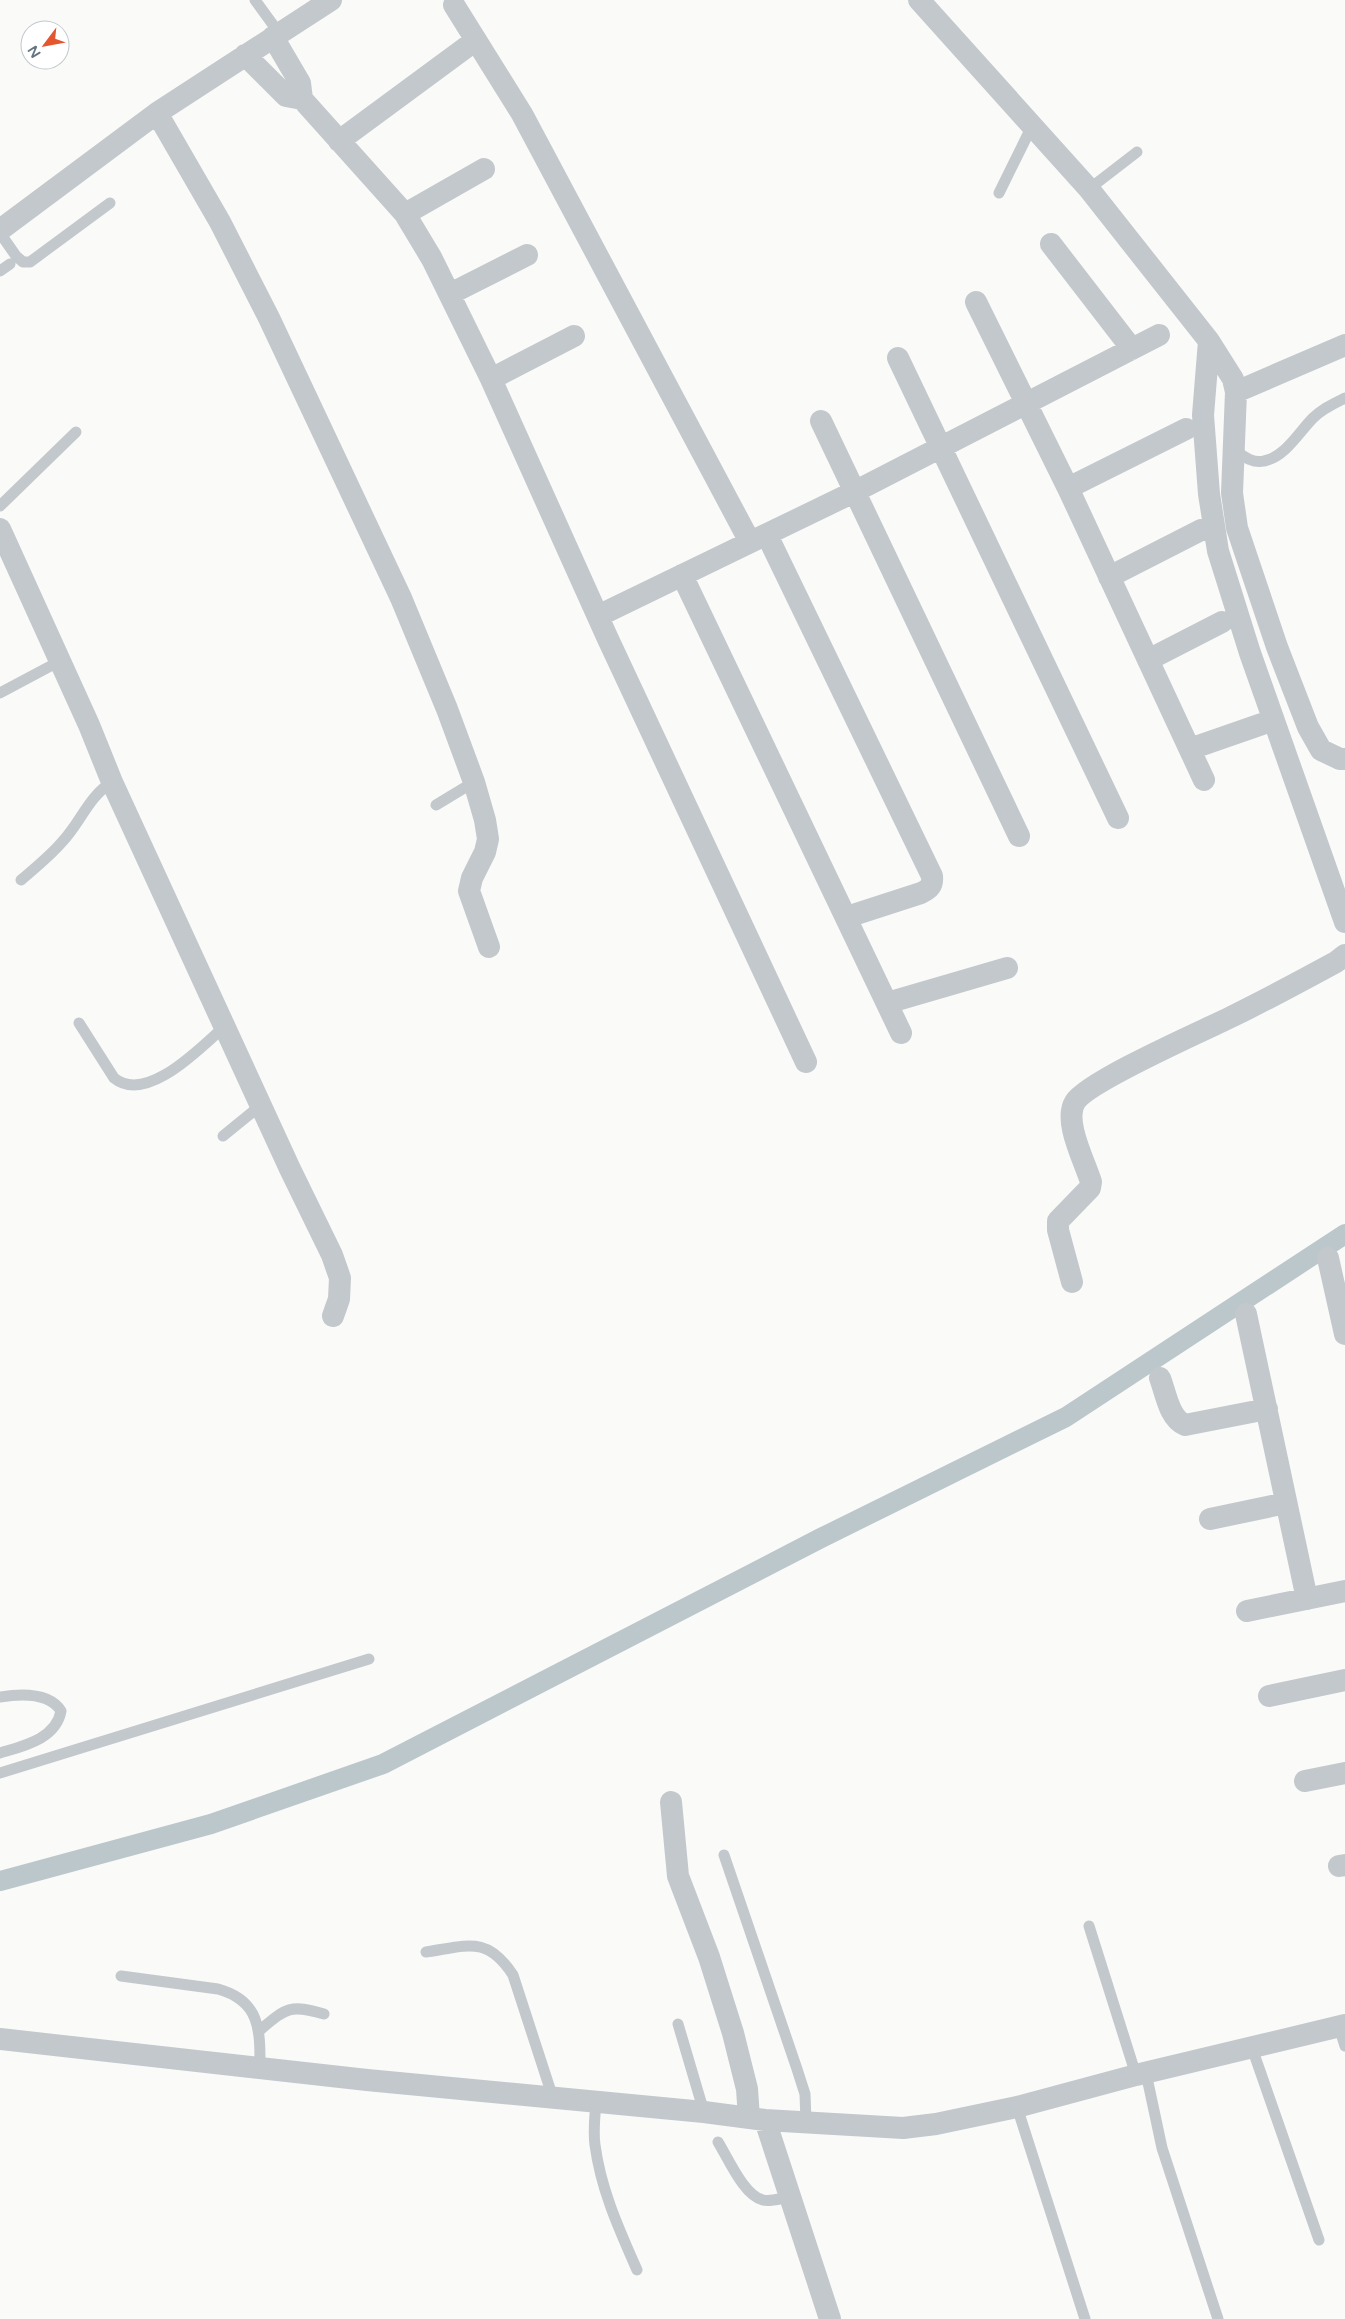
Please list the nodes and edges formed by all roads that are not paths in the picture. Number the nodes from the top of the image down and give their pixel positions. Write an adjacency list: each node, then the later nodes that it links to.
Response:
1 (255, 0): 5 (lane)
2 (331, 0): 5 (street)
3 (918, 0): 10 (street)
4 (454, 5): 6 (street)
5 (276, 35): 7 (street); 8 (street)
6 (476, 40): 11 (street); 45 (street)
7 (245, 55): 8 (street); 9 (street)
8 (302, 99): 11 (street)
9 (157, 113): 18 (street); 58 (street)
10 (1032, 126): 14 (street); 15 (lane)
11 (339, 141): 17 (street)
12 (1137, 152): 14 (lane)
13 (484, 170): 17 (street)
14 (1089, 189): 27 (street)
15 (999, 194)
16 (110, 203): 18 (lane)
17 (405, 214): 23 (street)
18 (0, 231)
19 (1051, 244): 29 (street)
20 (527, 255): 23 (street)
21 (10, 264): 22 (lane)
22 (0, 271)
23 (450, 294): 31 (street)
24 (976, 302): 34 (street)
25 (574, 336): 31 (street)
26 (1159, 336): 29 (street)
27 (1209, 341): 32 (street); 64 (street)
28 (1345, 345): 32 (street)
29 (1132, 349): 34 (street)
30 (898, 358): 38 (street)
31 (491, 379): 48 (street)
32 (1236, 392): 39 (street)
33 (1345, 398): 39 (lane)
34 (1027, 404): 38 (street); 40 (street)
35 (821, 421): 41 (street)
36 (1186, 429): 40 (street)
37 (76, 432): 42 (lane)
38 (942, 447): 41 (street); 60 (street)
39 (1233, 449): 55 (street)
40 (1068, 488): 47 (street)
41 (854, 492): 45 (street); 61 (street)
42 (0, 506)
43 (1201, 530): 47 (street)
44 (2, 538): 51 (street)
45 (758, 539): 46 (street); 63 (street)
46 (682, 576): 48 (street); 63 (street)
47 (1109, 576): 50 (street)
48 (598, 616): 72 (street)
49 (1222, 622): 50 (street)
50 (1148, 660): 54 (street)
51 (60, 661): 52 (lane); 57 (street)
52 (0, 693)
53 (1262, 724): 54 (street)
54 (1190, 750): 56 (street)
55 (1345, 758)
56 (1204, 780)
57 (112, 782): 62 (lane); 70 (street)
58 (474, 782): 59 (lane); 65 (street)
59 (436, 805)
60 (1118, 818)
61 (1019, 836)
62 (21, 880)
63 (847, 917): 68 (street)
64 (1345, 922)
65 (489, 947)
66 (1345, 955): 76 (street)
67 (1007, 968): 68 (street)
68 (887, 1003): 71 (street)
69 (79, 1023): 70 (lane)
70 (225, 1026): 73 (street)
71 (901, 1033)
72 (806, 1062)
73 (261, 1105): 74 (lane); 78 (street)
74 (223, 1136)
75 (1328, 1258): 79 (street)
76 (1072, 1282)
77 (1246, 1314): 81 (street)
78 (333, 1316)
79 (1344, 1329)
80 (1160, 1378): 81 (street)
81 (1267, 1409): 82 (street)
82 (1286, 1503): 83 (street); 85 (street)
83 (1210, 1519)
84 (1345, 1591): 85 (street)
85 (1307, 1599): 86 (street)
86 (1247, 1611)
87 (369, 1659): 92 (lane)
88 (1345, 1680): 89 (street)
89 (1269, 1696)
90 (0, 1697): 91 (lane)
91 (0, 1753)
92 (0, 1773)
93 (1345, 1773): 94 (street)
94 (1305, 1781)
95 (671, 1802): 112 (street)
96 (724, 1855): 113 (lane)
97 (1089, 1926): 107 (lane)
98 (426, 1952): 108 (lane)
99 (121, 1976): 102 (lane)
100 (324, 2014): 102 (lane)
101 (678, 2024): 111 (lane)
102 (260, 2030): 106 (lane)
103 (1343, 2033): 105 (street)
104 (0, 2039): 106 (street)
105 (1252, 2048): 107 (street); 116 (lane)
106 (260, 2068): 108 (street)
107 (1141, 2074): 110 (street); 120 (lane)
108 (553, 2098): 109 (street)
109 (596, 2102): 111 (street); 117 (lane)
110 (1017, 2106): 113 (street); 119 (lane)
111 (704, 2112): 112 (street)
112 (757, 2119): 113 (street); 115 (street)
113 (806, 2122)
114 (718, 2142): 115 (lane)
115 (790, 2197): 118 (street)
116 (1319, 2240)
117 (637, 2270)
118 (830, 2319)
119 (1085, 2319)
120 (1218, 2319)

